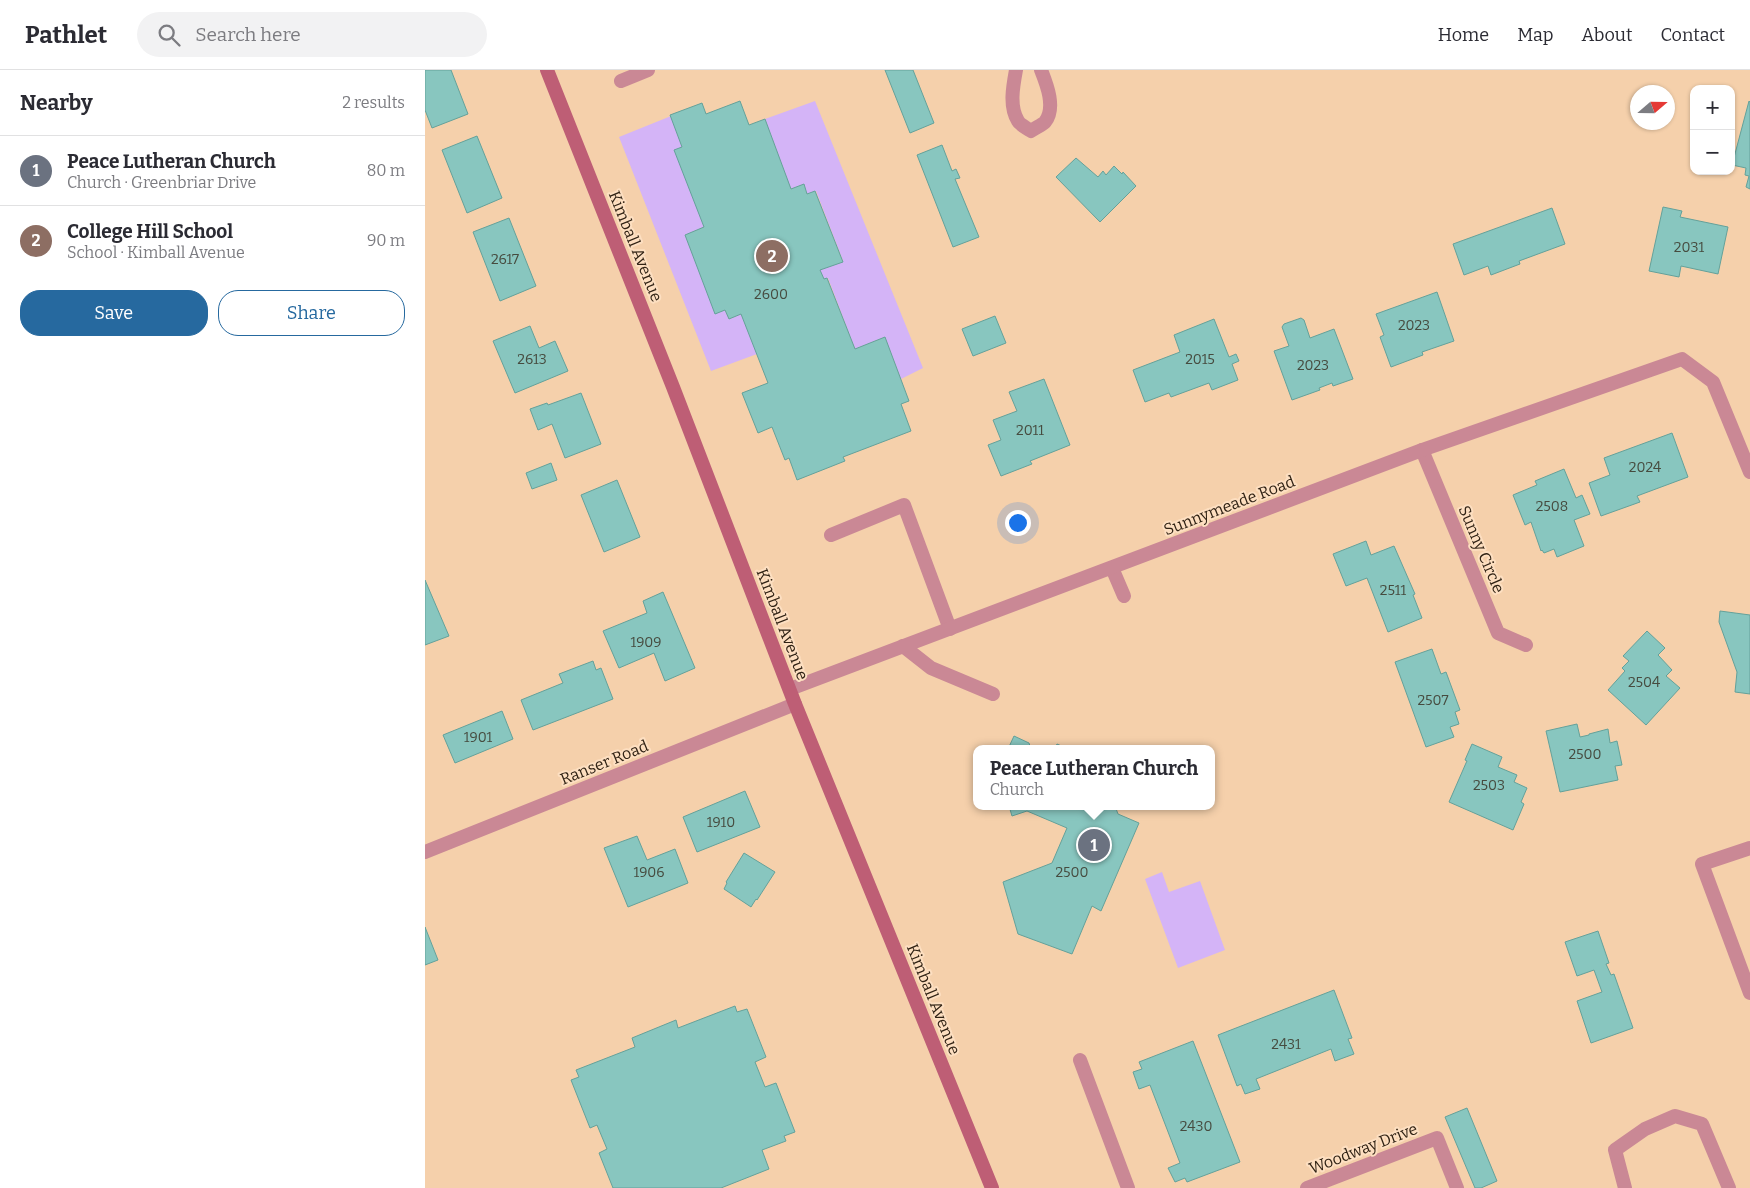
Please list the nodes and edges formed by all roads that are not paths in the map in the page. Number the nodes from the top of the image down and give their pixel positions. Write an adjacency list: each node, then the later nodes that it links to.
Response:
1 (547, 70): 14 (main road, Kimball Avenue)
2 (649, 70): 5 (street)
3 (1016, 70): 4 (street)
4 (1041, 70)
5 (621, 81)
6 (1422, 450): 7 (street, Sunnymeade Road); 9 (street, Sunnymeade Road); 12 (street, Sunny Circle)
7 (1750, 472)
8 (831, 535): 11 (street)
9 (1112, 568): 10 (street); 11 (street, Sunnymeade Road)
10 (1124, 596)
11 (949, 629): 13 (street, Sunnymeade Road)
12 (1526, 645)
13 (903, 646): 14 (street, Sunnymeade Road); 15 (street)
14 (790, 689): 16 (main road, Kimball Avenue)
15 (993, 694)
16 (795, 704): 18 (street, Ranser Road); 21 (main road, Kimball Avenue)
17 (1750, 848): 19 (street)
18 (425, 852)
19 (1750, 993)
20 (1080, 1060): 22 (street)
21 (992, 1188)
22 (1128, 1188)
23 (1307, 1188): 24 (street, Woodway Drive)
24 (1457, 1188)
25 (1625, 1188): 26 (street)
26 (1729, 1188)

